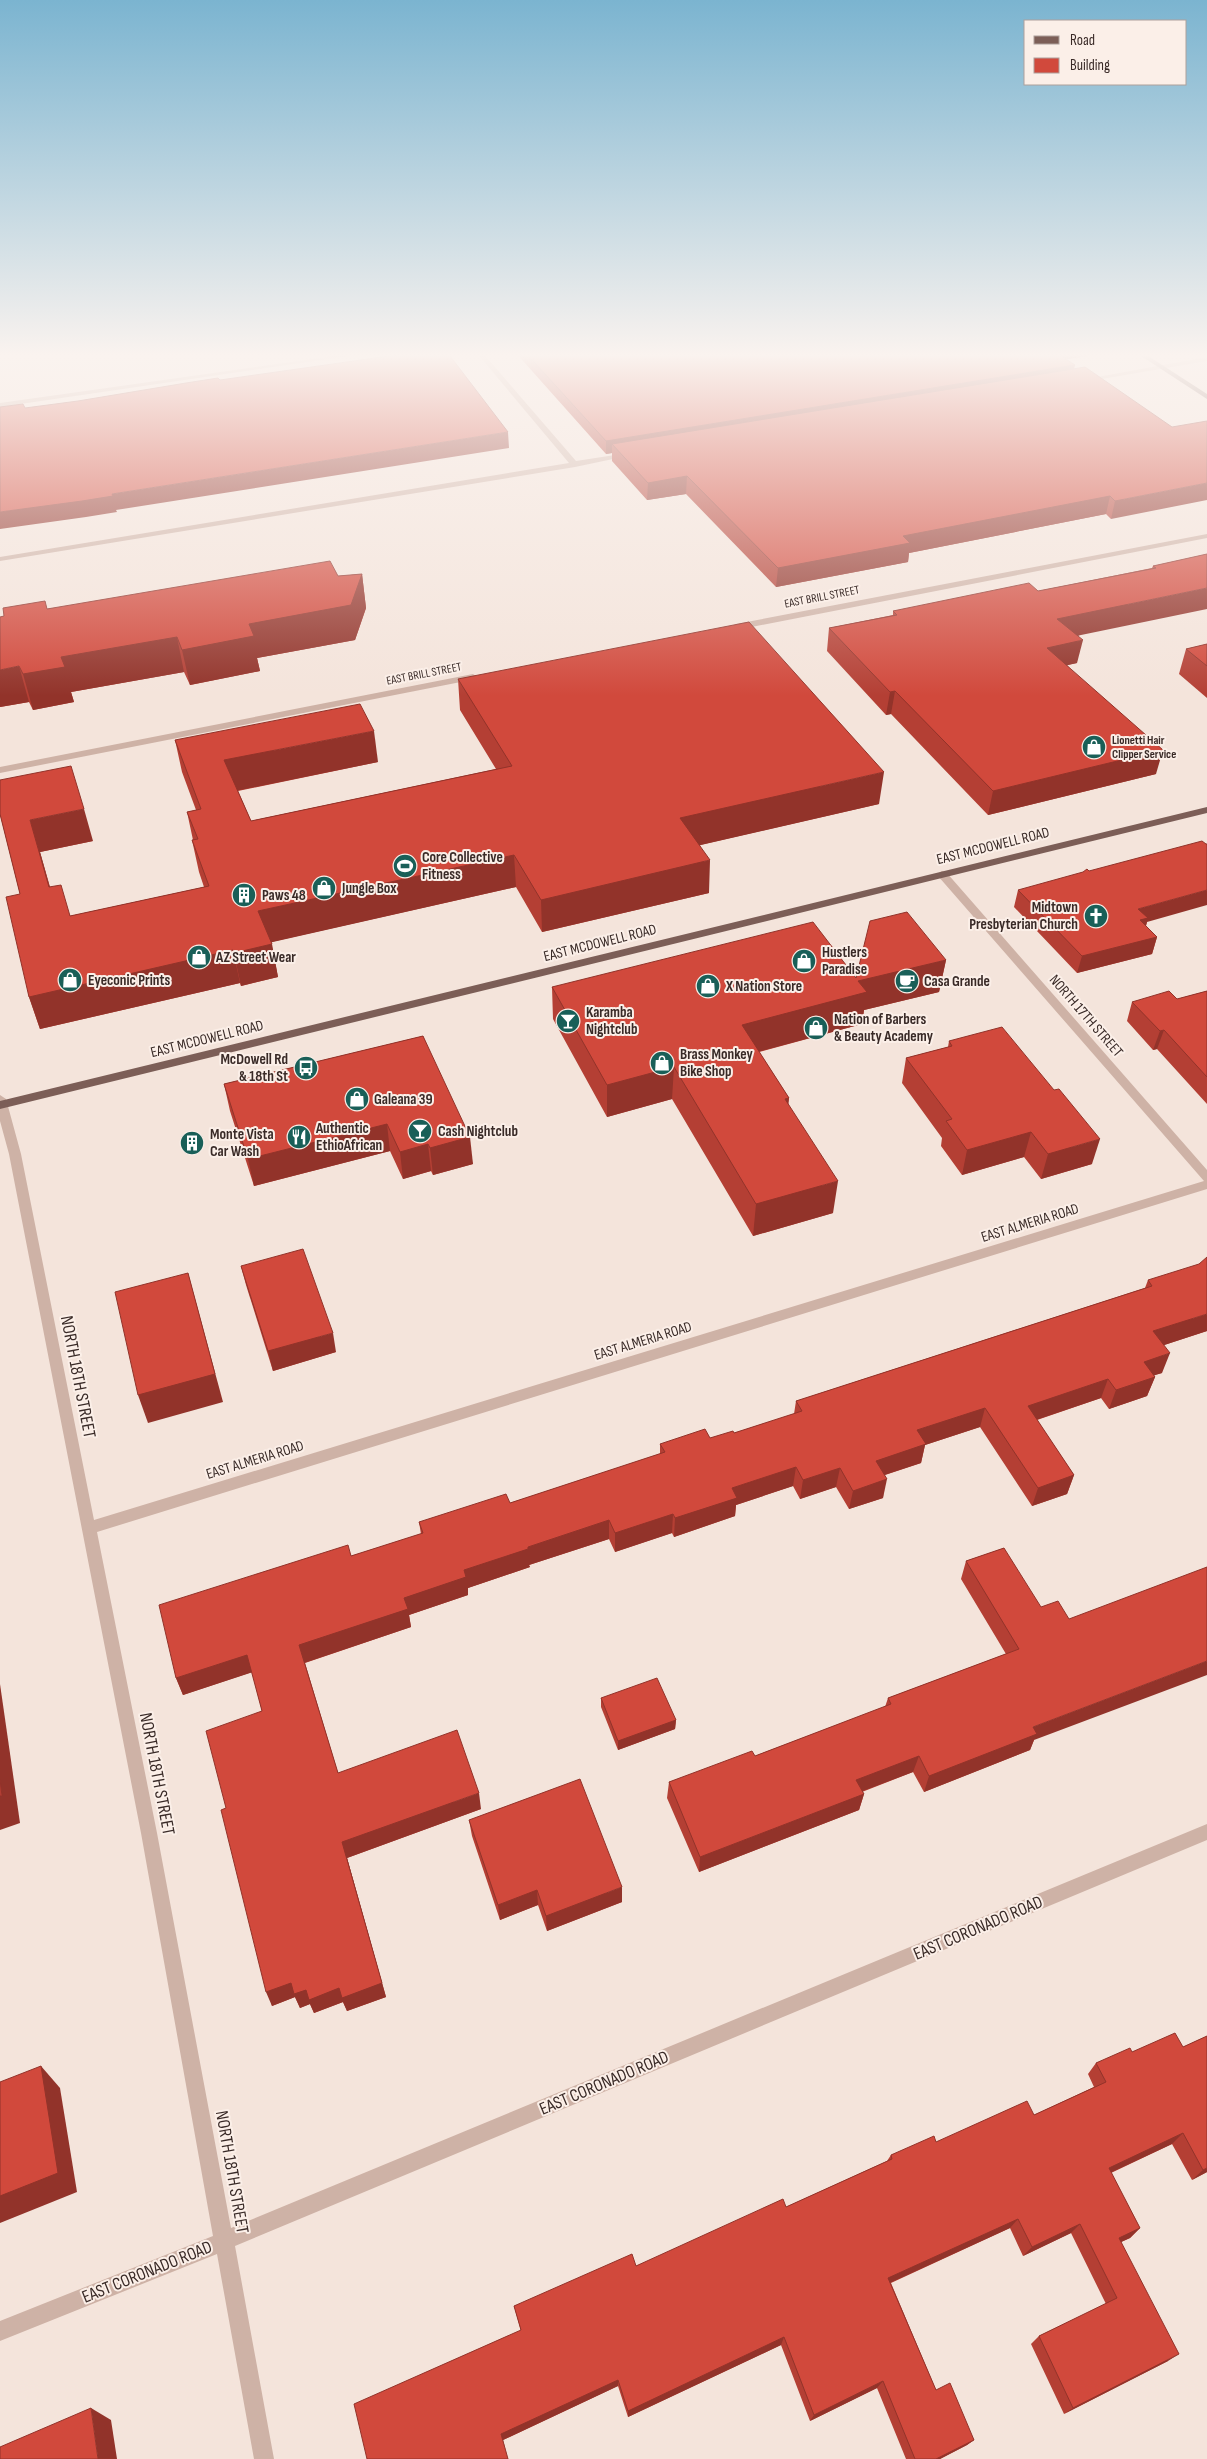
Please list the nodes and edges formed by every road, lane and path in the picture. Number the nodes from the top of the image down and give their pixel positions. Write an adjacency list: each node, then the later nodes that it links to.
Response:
1 (558, 467): 3 (street)
2 (1207, 536): 4 (street, EAST BRILL STREET)
3 (0, 559)
4 (725, 629)
5 (482, 676): 6 (street, EAST BRILL STREET)
6 (0, 770)
7 (1207, 810): 8 (main road, EAST MCDOWELL ROAD)
8 (942, 874): 9 (main road, EAST MCDOWELL ROAD); 10 (street, NORTH 17TH STREET)
9 (0, 1103): 12 (street, NORTH 18TH STREET)
10 (1207, 1178)
11 (1207, 1185): 12 (street, EAST ALMERIA ROAD)
12 (88, 1528): 14 (street, NORTH 18TH STREET)
13 (1207, 1832): 14 (street, EAST CORONADO ROAD)
14 (224, 2241): 15 (street, EAST CORONADO ROAD); 16 (street, NORTH 18TH STREET)
15 (0, 2332)
16 (264, 2459)

